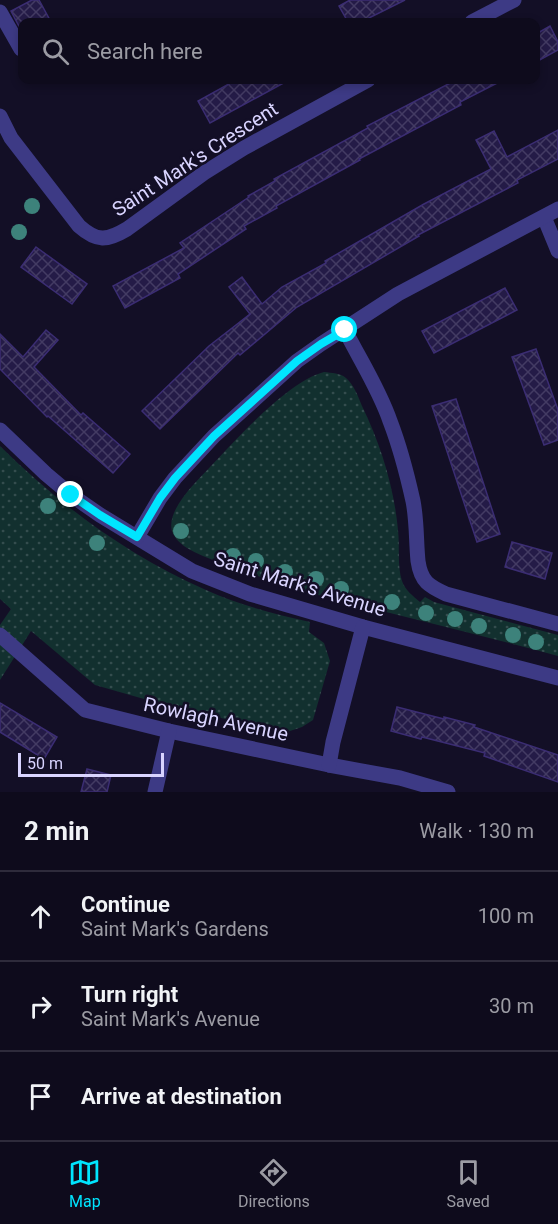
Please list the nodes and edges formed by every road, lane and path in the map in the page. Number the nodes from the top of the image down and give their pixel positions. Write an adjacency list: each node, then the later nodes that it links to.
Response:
1 (514, 0): 3 (street)
2 (0, 12): 4 (street)
3 (480, 18)
4 (18, 44)
5 (361, 84): 7 (street, Saint Mark's Crescent)
6 (0, 116): 7 (street, Saint Mark's Crescent)
7 (5, 141)
8 (558, 209): 9 (street)
9 (544, 217): 10 (street); 11 (street)
10 (558, 251)
11 (345, 330): 13 (street); 14 (street)
12 (0, 430): 13 (street, Saint Mark's Avenue)
13 (137, 537): 15 (street, Saint Mark's Avenue)
14 (558, 624)
15 (363, 627): 17 (street, Saint Mark's Avenue); 19 (street)
16 (3, 643): 18 (street, Rowlagh Avenue)
17 (558, 678)
18 (169, 731): 19 (street, Rowlagh Avenue); 20 (street)
19 (329, 765): 21 (street, Rowlagh Avenue)
20 (155, 792)
21 (448, 792)

